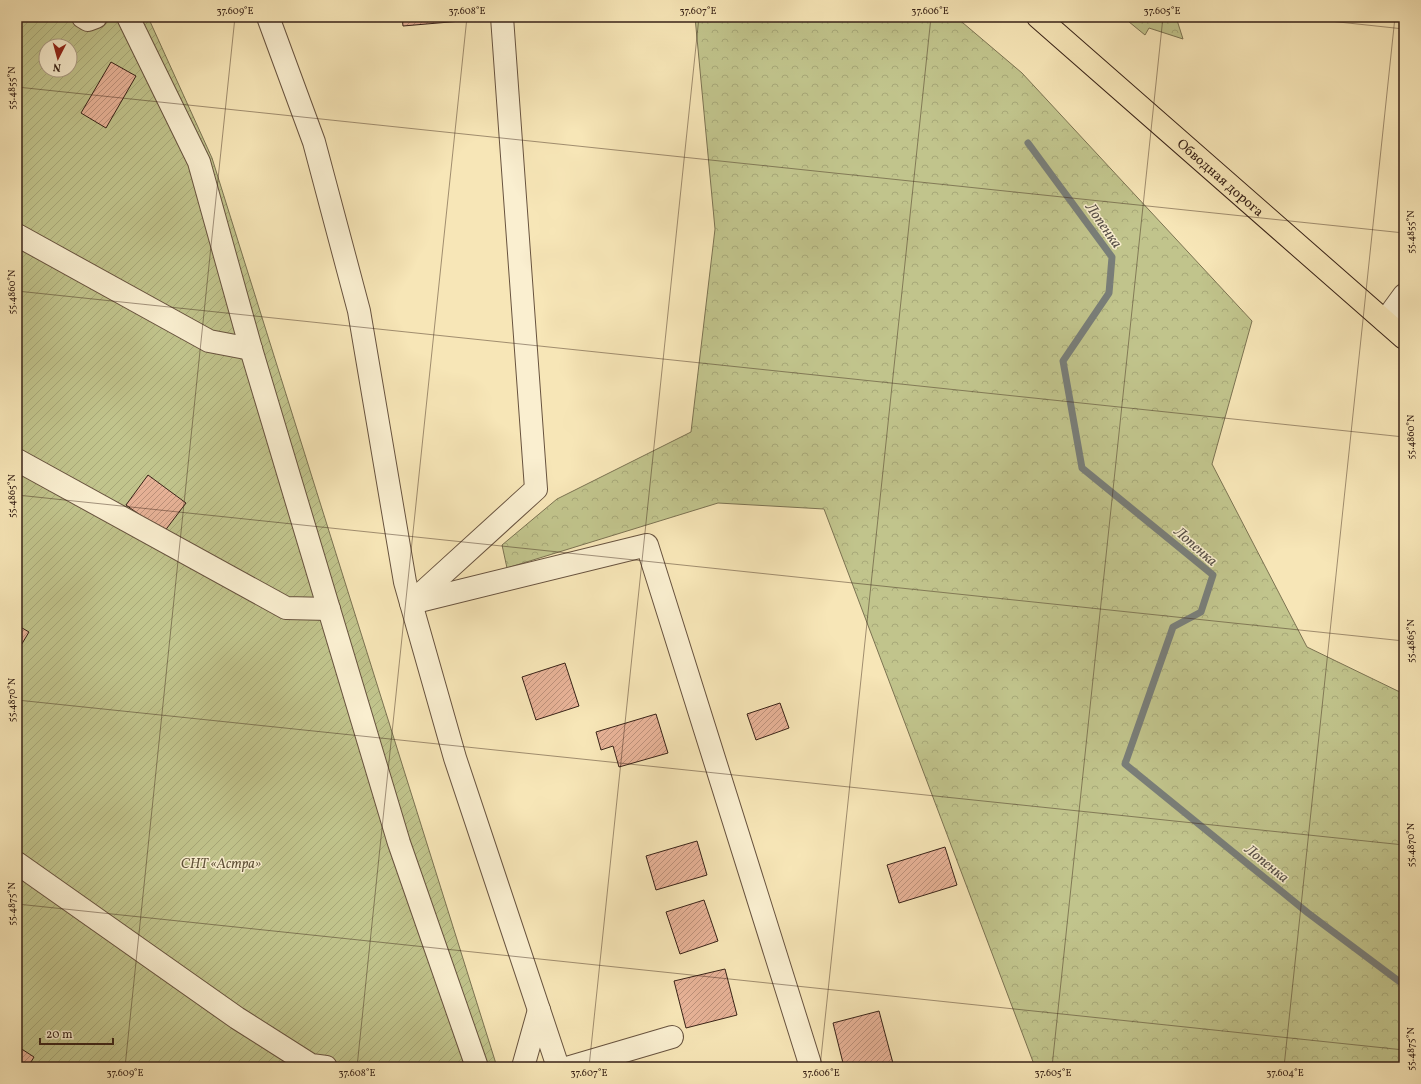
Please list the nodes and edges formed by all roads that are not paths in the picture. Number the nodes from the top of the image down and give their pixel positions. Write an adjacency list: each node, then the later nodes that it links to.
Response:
1 (83, 17): 2 (street)
2 (96, 17)
3 (128, 17): 11 (street)
4 (268, 17): 13 (street)
5 (502, 17): 13 (street)
6 (1038, 17): 9 (main road, Обводная дорога)
7 (17, 235): 11 (street)
8 (1404, 295): 9 (street)
9 (1385, 321): 10 (main road, Обводная дорога)
10 (1404, 338)
11 (251, 349): 14 (street)
12 (17, 460): 14 (street)
13 (411, 603): 16 (street); 23 (street)
14 (329, 609): 19 (street)
15 (17, 863): 18 (street)
16 (539, 1010): 20 (street); 21 (street)
17 (672, 1037): 22 (street)
18 (326, 1067)
19 (476, 1067)
20 (523, 1067)
21 (558, 1067)
22 (570, 1067)
23 (811, 1067)

